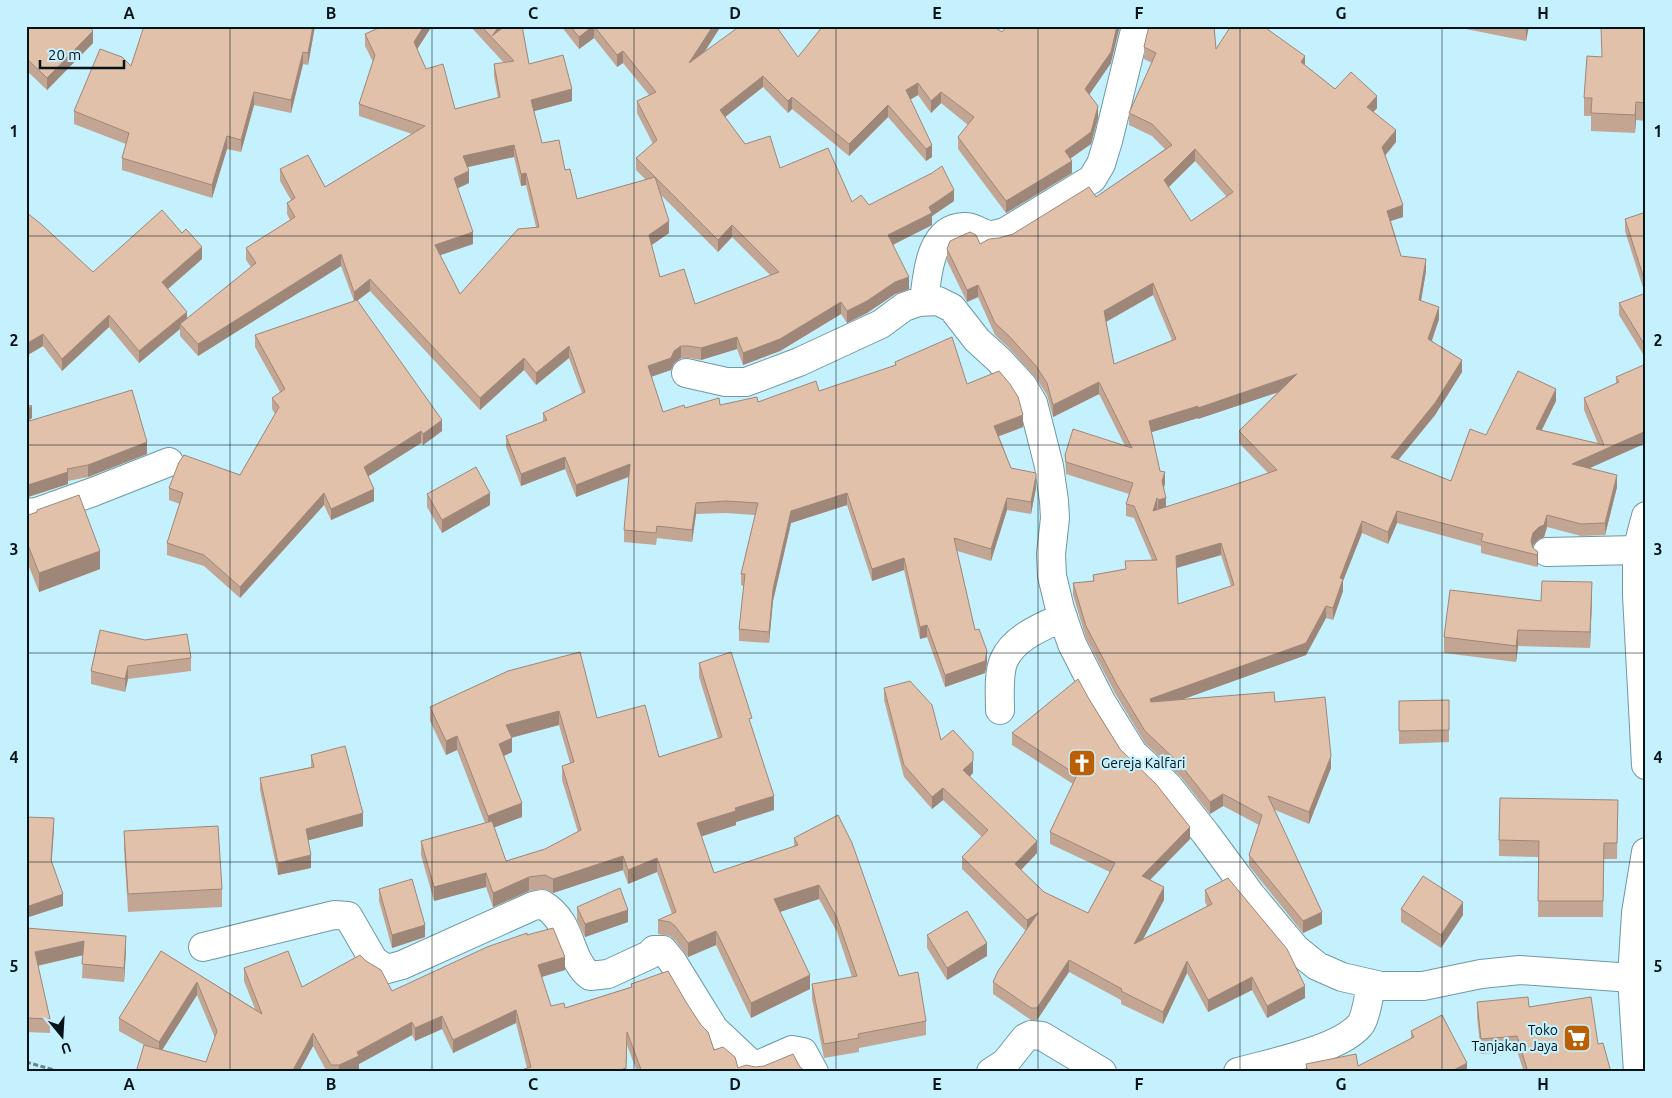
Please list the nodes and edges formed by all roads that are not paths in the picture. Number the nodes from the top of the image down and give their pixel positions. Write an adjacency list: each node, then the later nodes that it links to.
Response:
1 (1136, 26): 2 (street)
2 (924, 302): 3 (street); 9 (street)
3 (686, 373)
4 (168, 462): 5 (street)
5 (26, 514)
6 (1646, 516): 7 (street)
7 (1637, 550): 8 (street); 11 (street)
8 (1547, 552)
9 (1063, 617): 10 (street); 15 (street)
10 (1000, 710)
11 (1646, 765)
12 (1646, 852): 14 (street)
13 (203, 946): 17 (street)
14 (1632, 978): 15 (street); 16 (street)
15 (1372, 984): 20 (street)
16 (1641, 1032): 21 (street)
17 (814, 1072)
18 (991, 1072): 19 (street)
19 (1102, 1072)
20 (1238, 1072)
21 (1638, 1072)

